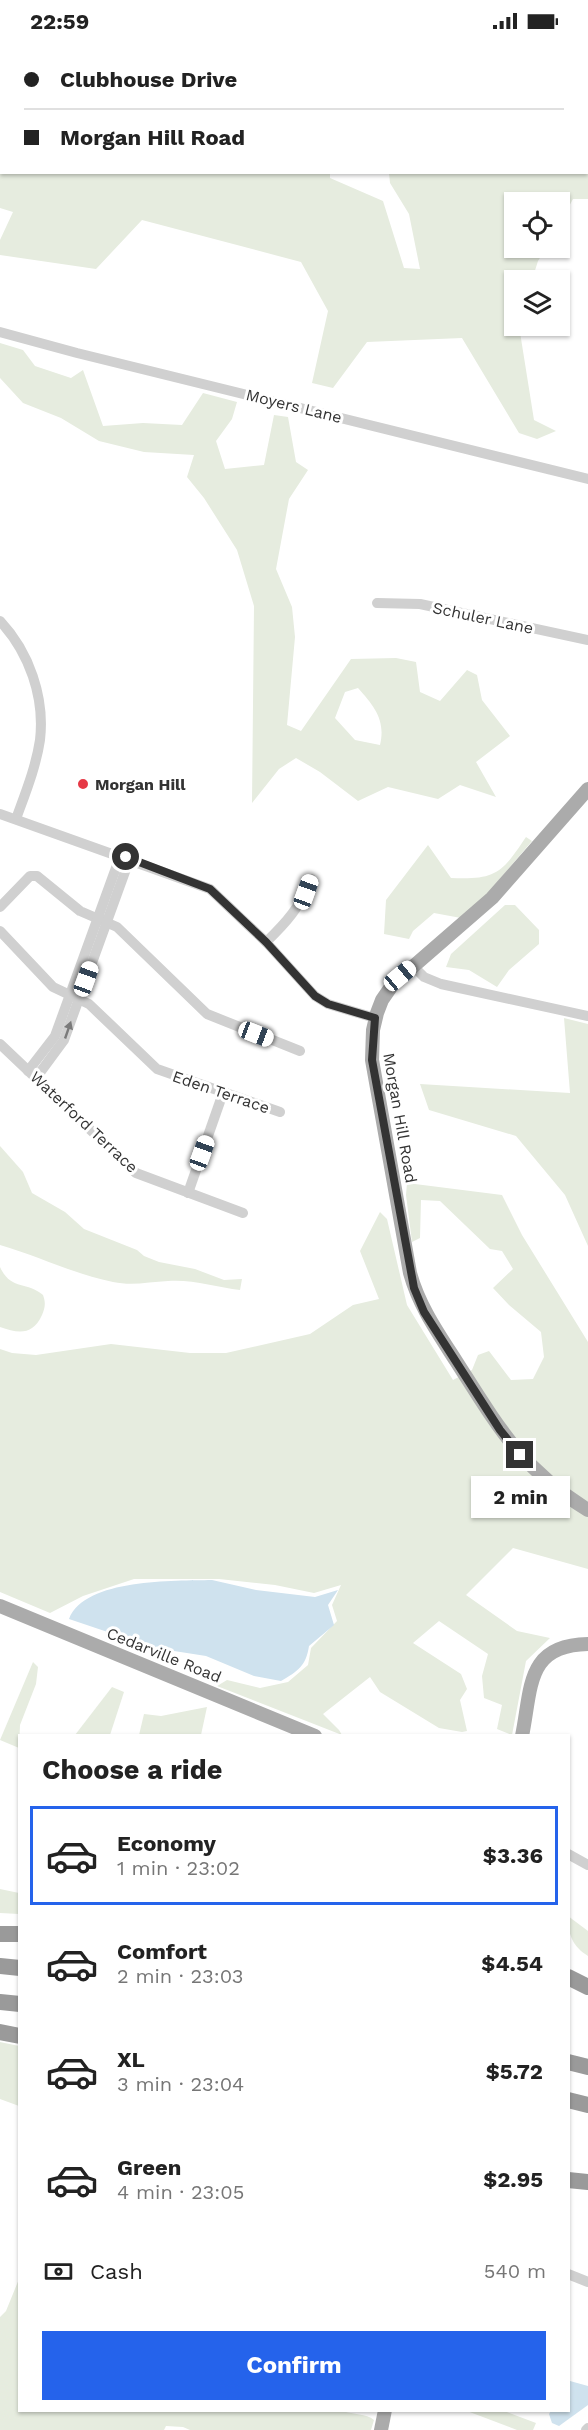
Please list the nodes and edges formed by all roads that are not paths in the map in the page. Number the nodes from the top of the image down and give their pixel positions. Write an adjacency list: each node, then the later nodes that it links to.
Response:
1 (0, 332): 2 (street, Moyers Lane)
2 (588, 479)
3 (377, 603): 5 (street, Schuler Lane)
4 (0, 621): 8 (street)
5 (588, 640)
6 (588, 789): 15 (main road, Morgan Hill Road)
7 (0, 814): 8 (street)
8 (16, 819): 9 (street)
9 (126, 857): 12 (street); 14 (street)
10 (311, 879): 14 (street)
11 (0, 907): 12 (street)
12 (102, 920): 16 (street); 20 (street)
13 (0, 931): 16 (street, Eden Terrace)
14 (266, 942): 18 (street)
15 (413, 966): 17 (street); 18 (main road, Morgan Hill Road)
16 (74, 997): 21 (street); 22 (street, Eden Terrace)
17 (588, 1016)
18 (375, 1018): 26 (main road, Morgan Hill Road)
19 (0, 1044): 21 (street, Waterford Terrace)
20 (300, 1051)
21 (32, 1074): 24 (street, Waterford Terrace)
22 (223, 1092): 23 (street, Eden Terrace); 24 (street)
23 (280, 1112)
24 (188, 1193): 25 (street, Waterford Terrace)
25 (243, 1213)
26 (588, 1510)
27 (0, 1606): 29 (main road, Cedarville Road)
28 (588, 1644): 30 (main road)
29 (310, 1734)
30 (522, 1734)
31 (570, 1855): 32 (street)
32 (588, 1865)
33 (0, 1934): 34 (highway)
34 (18, 1934)
35 (0, 1966): 36 (highway)
36 (18, 1968)
37 (570, 1978): 38 (highway)
38 (588, 1987)
39 (0, 2002): 40 (highway)
40 (18, 2004)
41 (0, 2032): 42 (highway)
42 (18, 2036)
43 (570, 2062): 44 (highway)
44 (588, 2067)
45 (570, 2100): 46 (highway)
46 (588, 2105)
47 (570, 2180): 48 (highway)
48 (588, 2181)
49 (570, 2275): 50 (street)
50 (588, 2282)
51 (385, 2412): 52 (main road)
52 (381, 2430)

